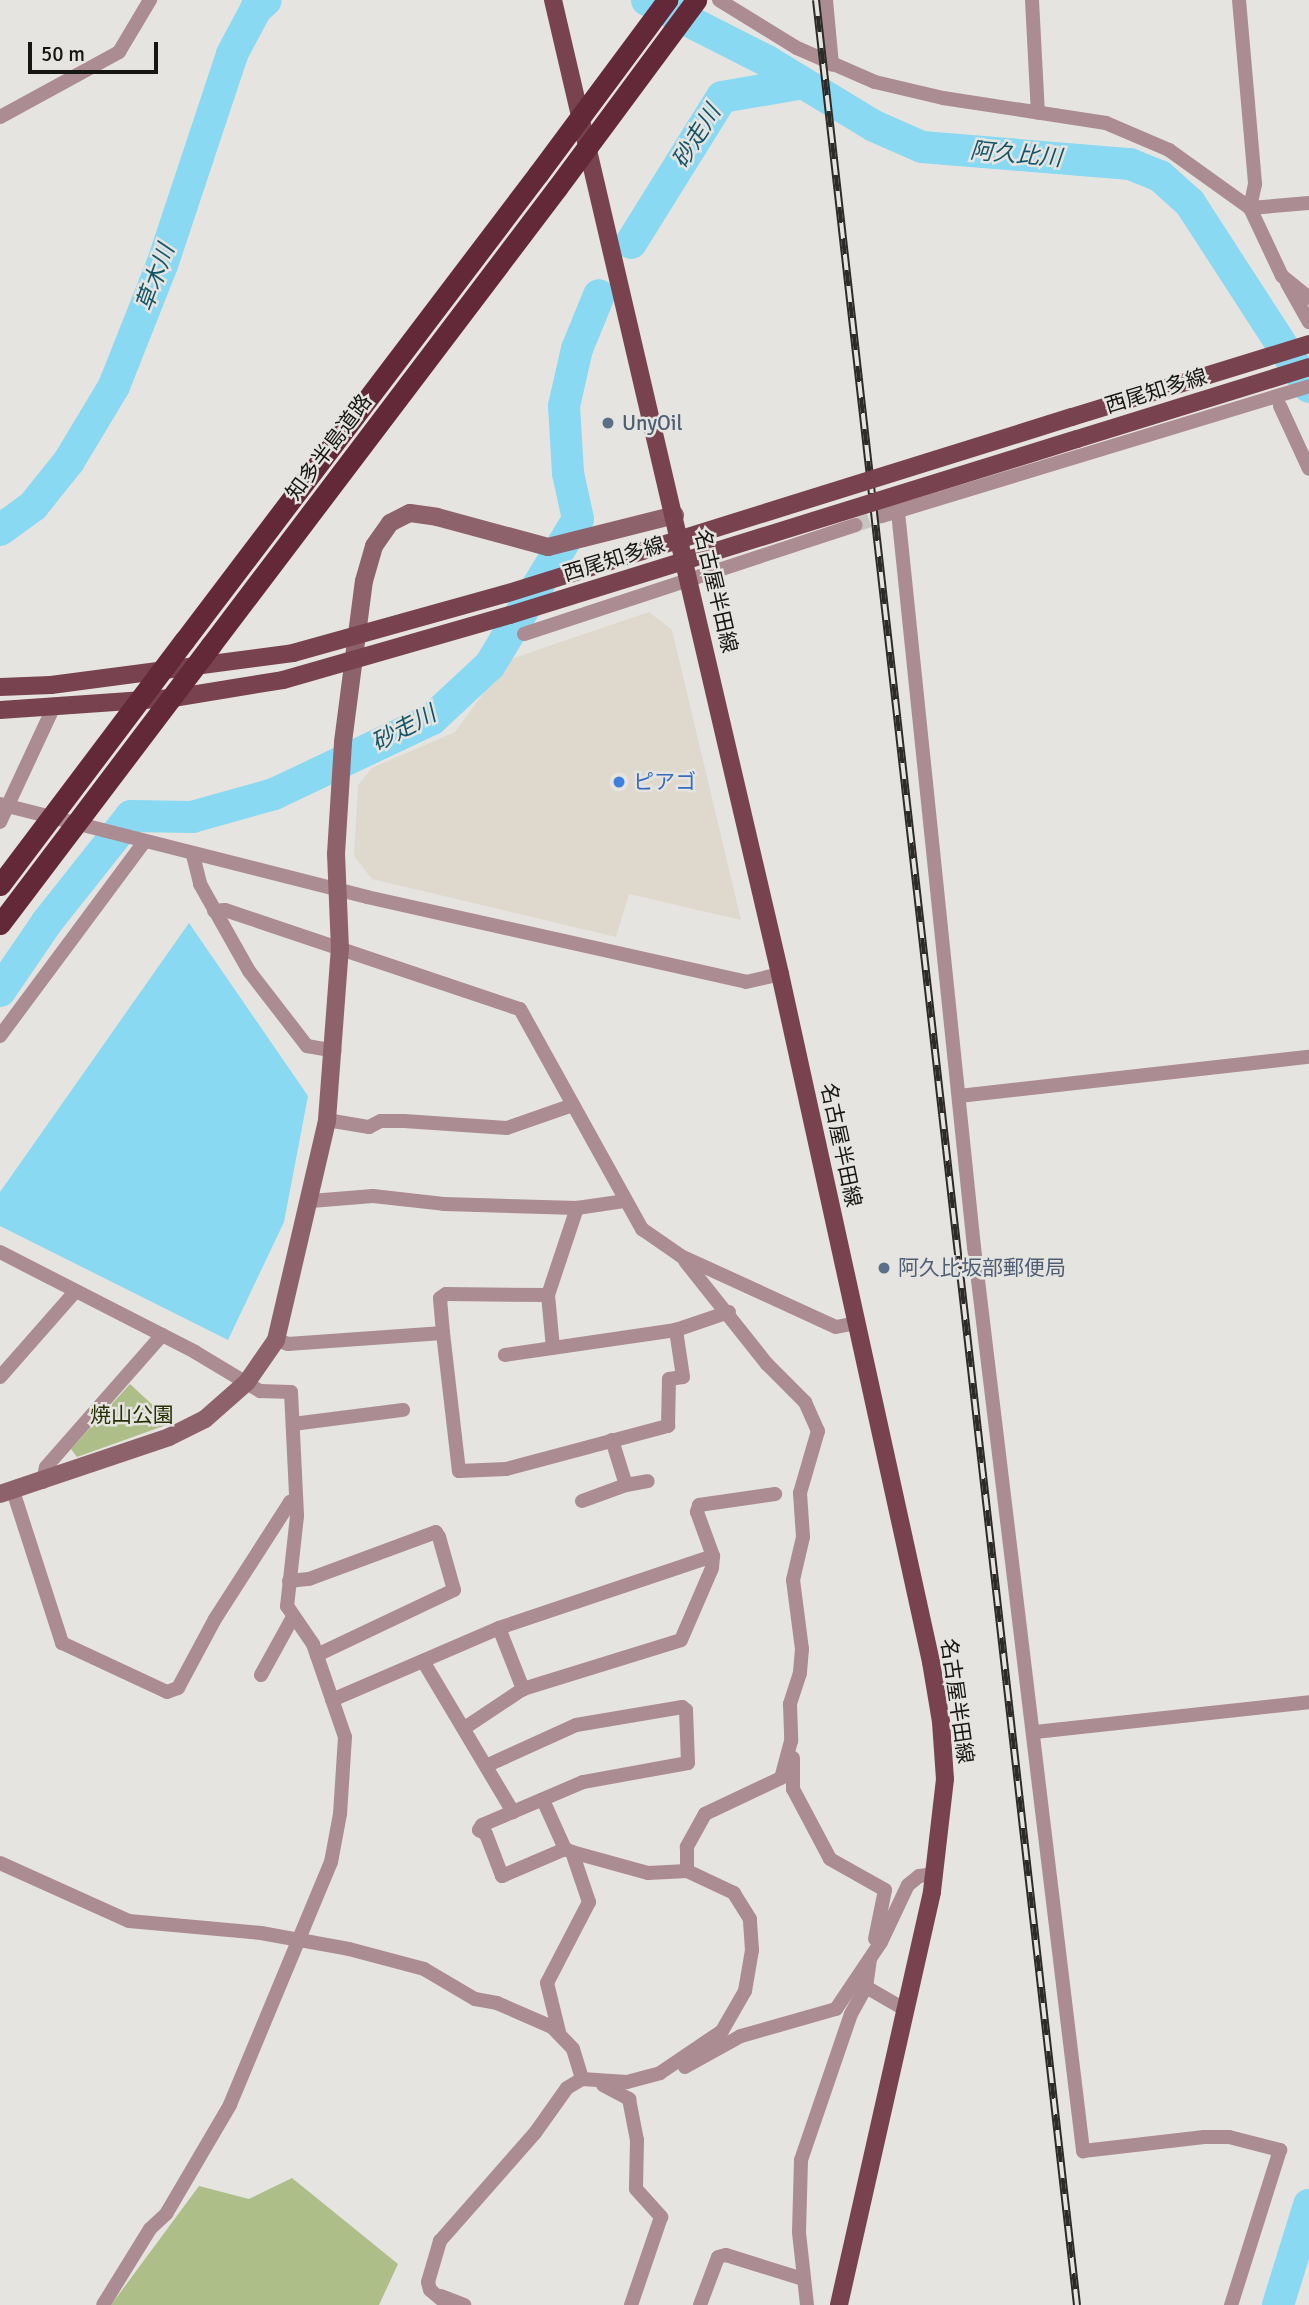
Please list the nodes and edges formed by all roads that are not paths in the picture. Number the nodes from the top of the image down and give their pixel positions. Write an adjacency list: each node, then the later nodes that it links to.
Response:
1 (150, 0): 11 (street)
2 (553, 0): 23 (main road, 名古屋半田線)
3 (667, 0): 37 (highway, 知多半島道路, bridge)
4 (696, 0): 40 (highway, 知多半島道路, bridge)
5 (719, 0): 9 (street)
6 (826, 0): 9 (street)
7 (1032, 0): 10 (street)
8 (1239, 0): 13 (street)
9 (832, 65): 10 (street)
10 (1038, 113): 13 (street)
11 (0, 117)
12 (1309, 202): 13 (street)
13 (1250, 208): 14 (street)
14 (1282, 276): 15 (street); 16 (street)
15 (1309, 298)
16 (1309, 322)
17 (1309, 344): 28 (main road, 西尾知多線, bridge)
18 (1309, 367): 29 (main road, 西尾知多線, bridge)
19 (1309, 386): 20 (street)
20 (1281, 400): 21 (street); 22 (street)
21 (1309, 469)
22 (898, 512): 24 (street); 46 (street)
23 (675, 514): 26 (main road, 名古屋半田線); 28 (street)
24 (883, 516)
25 (856, 525): 26 (street)
26 (690, 579): 27 (street); 42 (main road, 名古屋半田線)
27 (524, 634)
28 (355, 637): 29 (street); 30 (main road, 西尾知多線)
29 (352, 662): 31 (main road, 西尾知多線); 38 (street)
30 (0, 687)
31 (54, 706): 32 (main road, 西尾知多線); 33 (street)
32 (0, 710)
33 (5, 805): 34 (street); 35 (street)
34 (0, 822)
35 (137, 840): 36 (street); 43 (street)
36 (193, 855): 38 (street); 39 (street)
37 (0, 885)
38 (337, 887): 41 (street); 42 (street)
39 (214, 911): 41 (street); 44 (street)
40 (0, 924)
41 (340, 949): 44 (street); 47 (street)
42 (780, 974): 57 (main road, 名古屋半田線)
43 (0, 1036)
44 (335, 1051): 48 (street)
45 (1309, 1057): 46 (street)
46 (959, 1096): 87 (street)
47 (573, 1105): 48 (street); 50 (street)
48 (327, 1120): 49 (street)
49 (311, 1201): 51 (street); 61 (street)
50 (625, 1201): 51 (street); 53 (street)
51 (577, 1208): 55 (street)
52 (0, 1252): 54 (street)
53 (681, 1256): 56 (street); 57 (street)
54 (75, 1292): 60 (street); 64 (street)
55 (548, 1295): 59 (street); 62 (street)
56 (729, 1312): 58 (street); 88 (street)
57 (856, 1323): 95 (main road, 名古屋半田線)
58 (676, 1330): 62 (street); 68 (street)
59 (443, 1333): 61 (street); 68 (street)
60 (162, 1335): 65 (street); 70 (street)
61 (276, 1340): 65 (street)
62 (554, 1348): 63 (street)
63 (506, 1355)
64 (0, 1377)
65 (247, 1382): 67 (street); 70 (street)
66 (403, 1410): 67 (street)
67 (293, 1424): 74 (street)
68 (612, 1440): 71 (street)
69 (648, 1481): 71 (street)
70 (43, 1482): 72 (street)
71 (626, 1485): 75 (street)
72 (6, 1493): 74 (street)
73 (775, 1494): 76 (street)
74 (296, 1499): 77 (street)
75 (582, 1501)
76 (713, 1556): 79 (street); 83 (street)
77 (289, 1581): 78 (street); 80 (street)
78 (293, 1617): 80 (street); 82 (street)
79 (499, 1628): 81 (street); 83 (street)
80 (317, 1655): 84 (street)
81 (422, 1661): 84 (street); 86 (street)
82 (261, 1675)
83 (523, 1689): 86 (street)
84 (332, 1700): 96 (street)
85 (1309, 1702): 87 (street)
86 (466, 1727): 89 (street)
87 (1035, 1732): 111 (street)
88 (790, 1741): 94 (street); 97 (street)
89 (488, 1766): 90 (street); 91 (street)
90 (543, 1800): 91 (street); 92 (street)
91 (513, 1812): 92 (street)
92 (568, 1851): 94 (street); 100 (street)
93 (0, 1863): 96 (street)
94 (687, 1871): 101 (street)
95 (935, 1874): 97 (street); 99 (main road, 名古屋半田線)
96 (298, 1940): 100 (street); 105 (street)
97 (871, 1952): 98 (street); 101 (street)
98 (866, 1987): 99 (street); 103 (street)
99 (904, 2009): 110 (main road, 名古屋半田線)
100 (559, 2032): 102 (street)
101 (660, 2074): 102 (street)
102 (585, 2079): 104 (street); 107 (street)
103 (803, 2279): 108 (street); 109 (street)
104 (444, 2300): 106 (street)
105 (103, 2305)
106 (464, 2305)
107 (631, 2305)
108 (700, 2305)
109 (807, 2305)
110 (839, 2305)
111 (1231, 2305)

